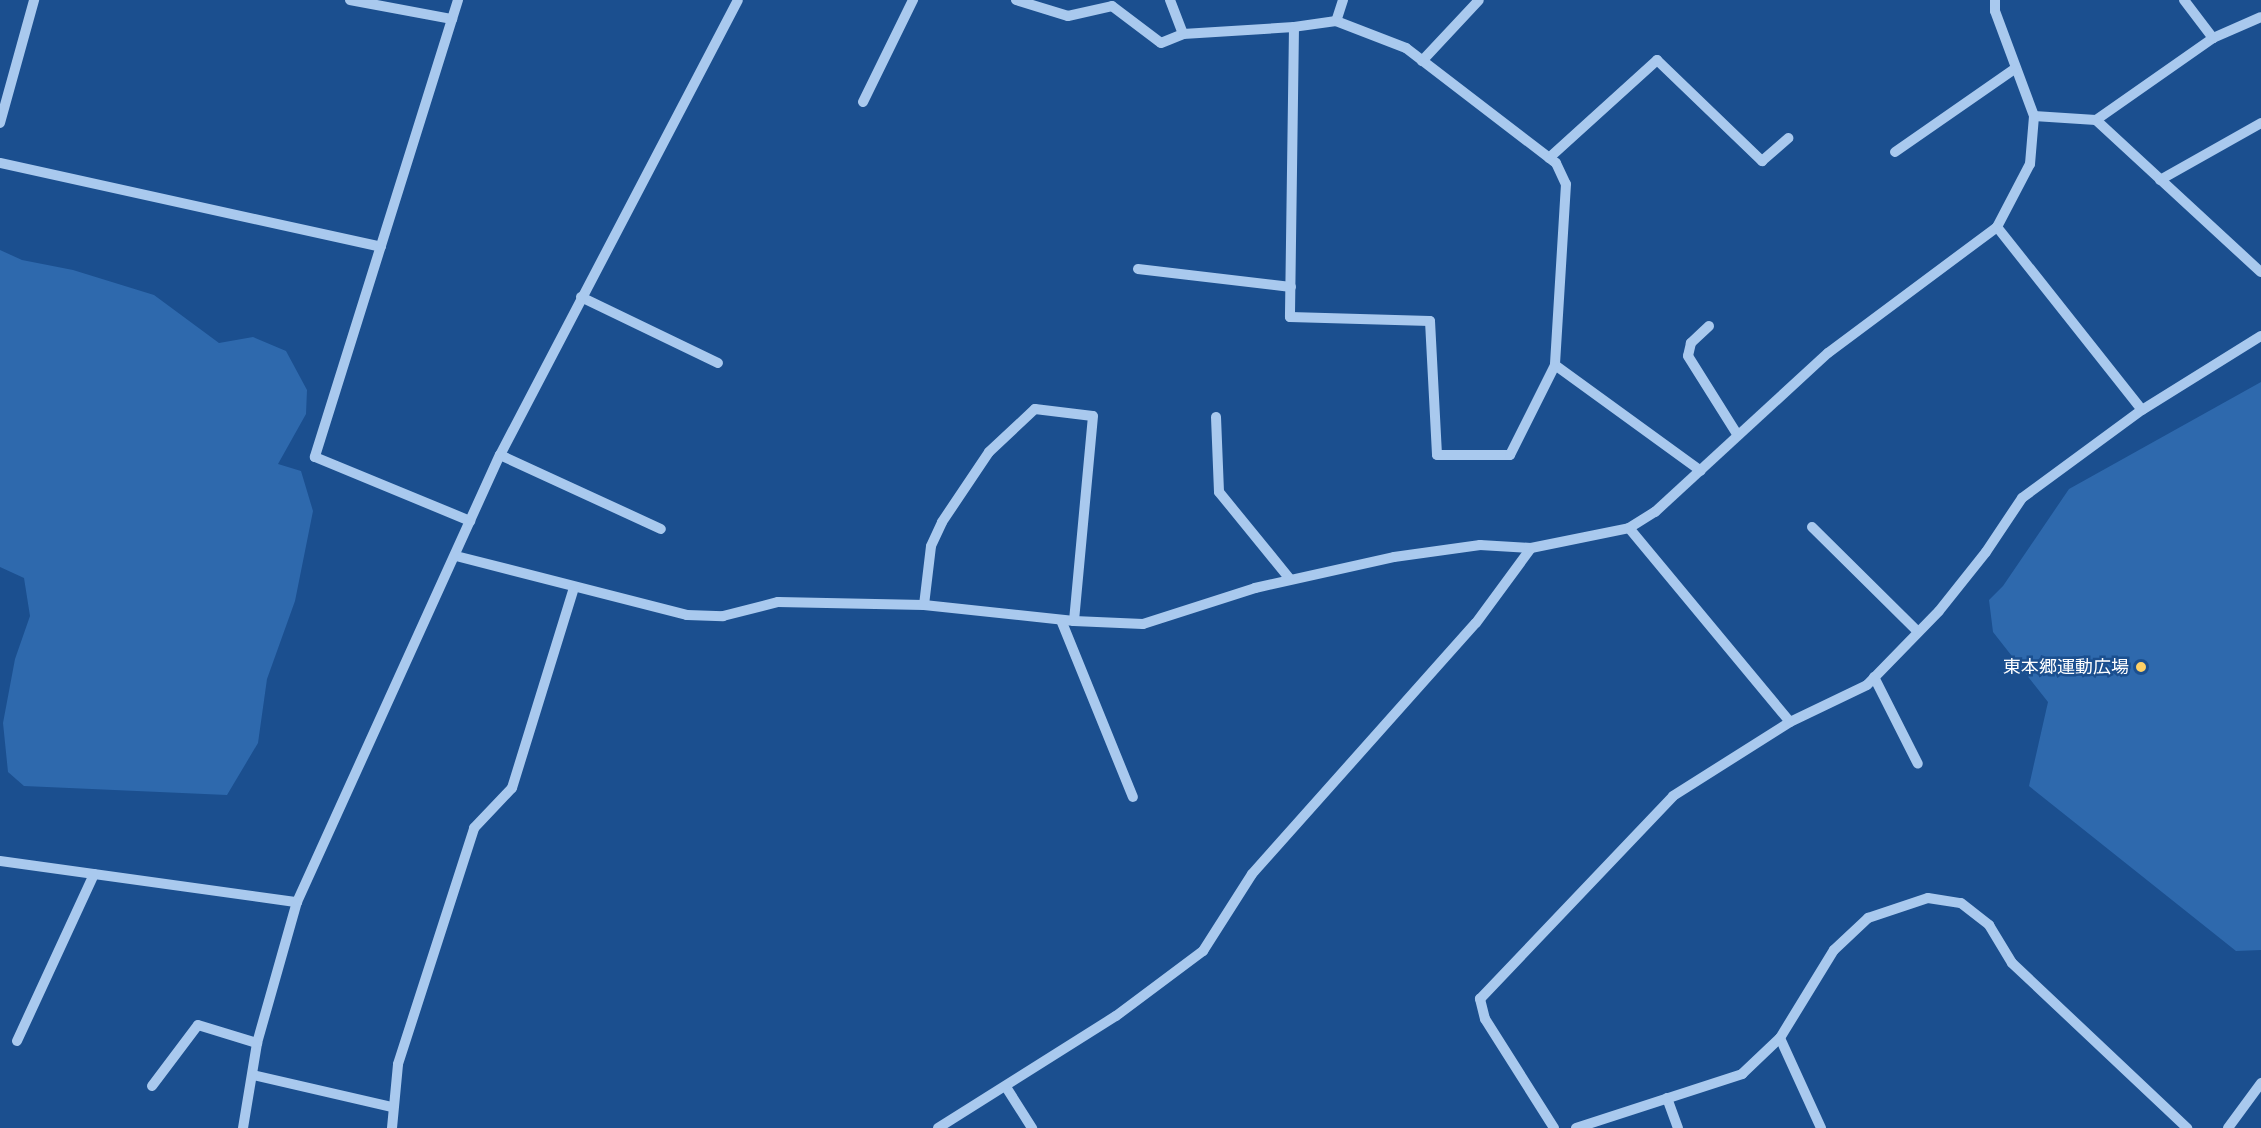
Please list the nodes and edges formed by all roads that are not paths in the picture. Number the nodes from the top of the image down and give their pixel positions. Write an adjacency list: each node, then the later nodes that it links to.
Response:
1 (34, 0): 23 (street)
2 (350, 0): 13 (street)
3 (458, 0): 13 (street)
4 (738, 0): 35 (street)
5 (914, 0): 20 (street)
6 (1016, 0): 16 (street)
7 (1170, 0): 16 (street)
8 (1343, 0): 14 (street)
9 (1479, 0): 18 (street)
10 (1995, 0): 19 (street)
11 (2184, 0): 17 (street)
12 (2261, 17): 17 (street)
13 (452, 19): 31 (street)
14 (1336, 21): 15 (street); 18 (street)
15 (1294, 27): 16 (street); 34 (street)
16 (1183, 34)
17 (2212, 38): 22 (street)
18 (1422, 61): 27 (street)
19 (2016, 68): 21 (street); 26 (street)
20 (863, 102)
21 (2034, 116): 22 (street); 30 (street)
22 (2096, 120): 29 (street)
23 (0, 123)
24 (2261, 123): 29 (street)
25 (1788, 138): 27 (street)
26 (1895, 152)
27 (1549, 158): 39 (street)
28 (0, 163): 31 (street)
29 (2160, 180): 33 (street)
30 (1997, 227): 40 (street); 42 (street)
31 (381, 247): 45 (street)
32 (1138, 269): 34 (street)
33 (2261, 272)
34 (1291, 287): 39 (street)
35 (581, 297): 38 (street); 43 (street)
36 (1709, 326): 42 (street)
37 (2261, 336): 40 (street)
38 (718, 363)
39 (1555, 365): 44 (street)
40 (2142, 410): 56 (street)
41 (1215, 417): 51 (street)
42 (1737, 434): 44 (street)
43 (500, 455): 45 (street); 48 (street)
44 (1701, 471): 47 (street)
45 (470, 520): 50 (street)
46 (1812, 527): 56 (street)
47 (1629, 528): 49 (street); 58 (street)
48 (661, 529)
49 (1531, 548): 51 (street); 70 (street)
50 (456, 556): 52 (street); 63 (street)
51 (1290, 579): 55 (street)
52 (574, 588): 53 (street); 72 (street)
53 (924, 605): 54 (street); 55 (street)
54 (1061, 620): 55 (street); 60 (street)
55 (1074, 621)
56 (1918, 632): 57 (street)
57 (1874, 677): 58 (street); 59 (street)
58 (1790, 722): 77 (street)
59 (1918, 764)
60 (1133, 796)
61 (0, 861): 62 (street)
62 (94, 874): 63 (street); 65 (street)
63 (297, 902): 66 (street)
64 (1780, 1038): 71 (street); 80 (street); 81 (street)
65 (17, 1041)
66 (257, 1043): 67 (street); 69 (street)
67 (253, 1075): 72 (street); 73 (street)
68 (2261, 1083): 82 (street)
69 (152, 1086)
70 (1006, 1087): 75 (street); 76 (street)
71 (1667, 1098): 78 (street); 79 (street)
72 (392, 1107): 74 (street)
73 (243, 1128)
74 (392, 1128)
75 (938, 1128)
76 (1032, 1128)
77 (1554, 1128)
78 (1576, 1128)
79 (1678, 1128)
80 (1821, 1128)
81 (2187, 1128)
82 (2228, 1128)

